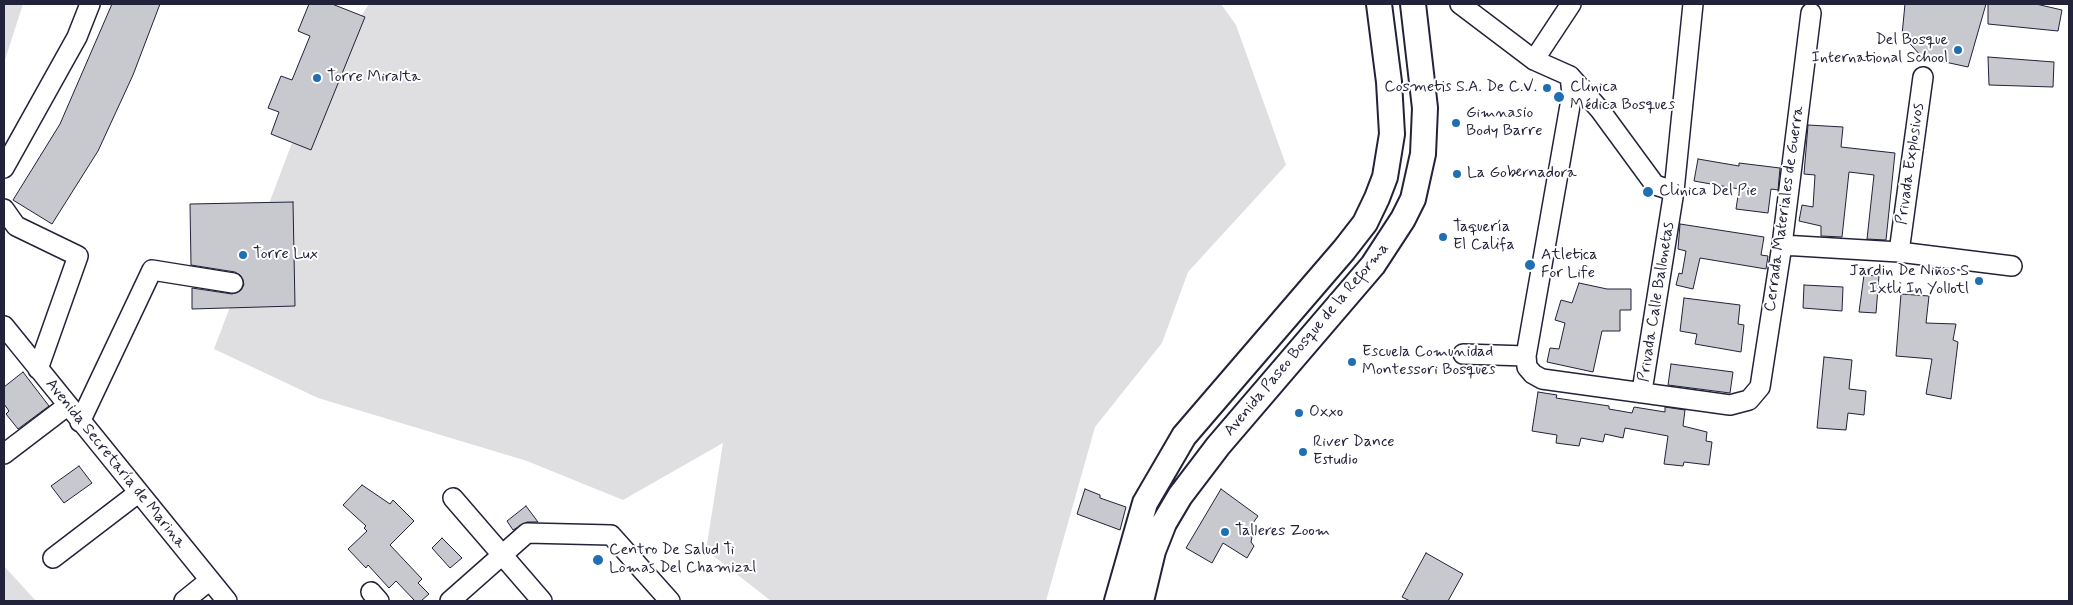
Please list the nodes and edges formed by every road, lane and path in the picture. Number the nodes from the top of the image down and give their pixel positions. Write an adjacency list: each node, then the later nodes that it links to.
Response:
1 (90, 4): 10 (street)
2 (1460, 4): 7 (street)
3 (1572, 4): 7 (street)
4 (1693, 4): 11 (street, Privada Calle Ballonetas)
5 (1396, 7): 22 (main road, Avenida Paseo Bosque de la Reforma); 24 (main road, Avenida Paseo Bosque de la Reforma)
6 (1811, 13): 13 (street, Cerrada Materiales de Guerra)
7 (1534, 60): 8 (street)
8 (1570, 76): 11 (street); 19 (street)
9 (1923, 76): 14 (street, Privada Explosivos)
10 (4, 168)
11 (1674, 191): 21 (street, Privada Calle Ballonetas)
12 (4, 209): 20 (street)
13 (1782, 245): 14 (street); 21 (street, Cerrada Materiales de Guerra)
14 (1900, 252): 15 (street)
15 (2012, 266)
16 (233, 283): 25 (street)
17 (4, 326): 20 (street, Avenida Secretaría de Marina)
18 (1463, 354): 19 (street)
19 (1526, 356): 21 (street)
20 (38, 369): 23 (street, Avenida Secretaría de Marina)
21 (1642, 392)
22 (1220, 395): 24 (main road); 26 (main road, Avenida Paseo Bosque de la Reforma)
23 (67, 406): 25 (street, Avenida Secretaría de Marina); 28 (street)
24 (1241, 420): 27 (main road, Avenida Paseo Bosque de la Reforma)
25 (80, 422): 29 (street, Avenida Secretaría de Marina)
26 (1192, 427): 27 (main road); 39 (main road, Avenida Paseo Bosque de la Reforma)
27 (1218, 446): 40 (main road, Avenida Paseo Bosque de la Reforma)
28 (4, 454)
29 (138, 493): 32 (street); 33 (street, Avenida Secretaría de Marina)
30 (453, 498): 31 (street)
31 (502, 555): 36 (street); 37 (street); 38 (street)
32 (53, 558)
33 (210, 580): 34 (street); 35 (street, Avenida Secretaría de Marina)
34 (184, 601)
35 (227, 601)
36 (450, 601)
37 (542, 601)
38 (668, 601)
39 (1118, 601)
40 (1141, 601)

